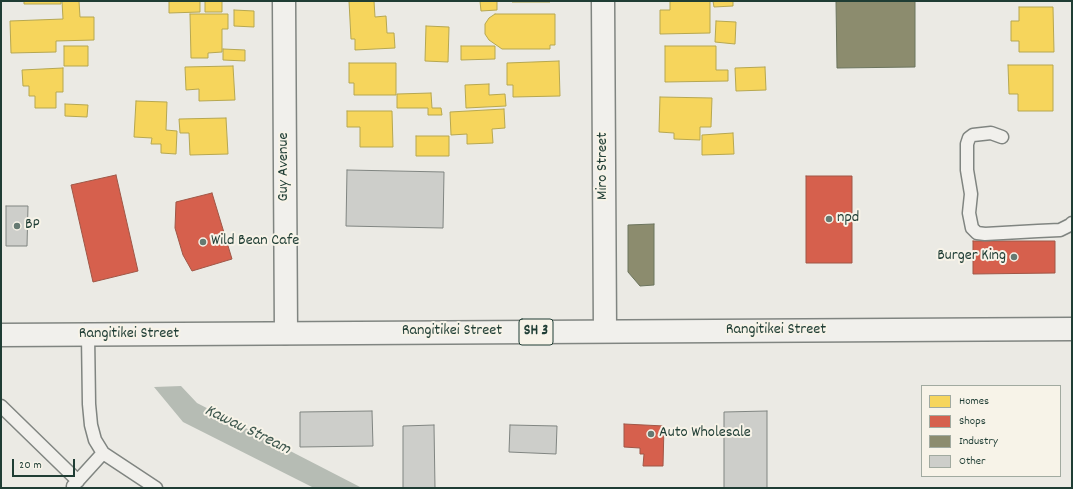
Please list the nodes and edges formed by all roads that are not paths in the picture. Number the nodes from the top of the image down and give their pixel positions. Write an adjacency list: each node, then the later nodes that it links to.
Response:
1 (284, 1): 7 (main road, Guy Avenue)
2 (603, 1): 6 (main road, Miro Street)
3 (1002, 137): 4 (lane)
4 (1072, 223)
5 (1072, 329): 6 (main road, Rangitikei Street / SH 3)
6 (605, 331): 7 (main road, Rangitikei Street / SH 3)
7 (286, 333): 9 (main road, Rangitikei Street / SH 3)
8 (1, 335): 9 (main road, Rangitikei Street / SH 3)
9 (88, 335): 11 (lane)
10 (1, 406): 11 (lane)
11 (103, 453): 12 (lane)
12 (156, 488)

